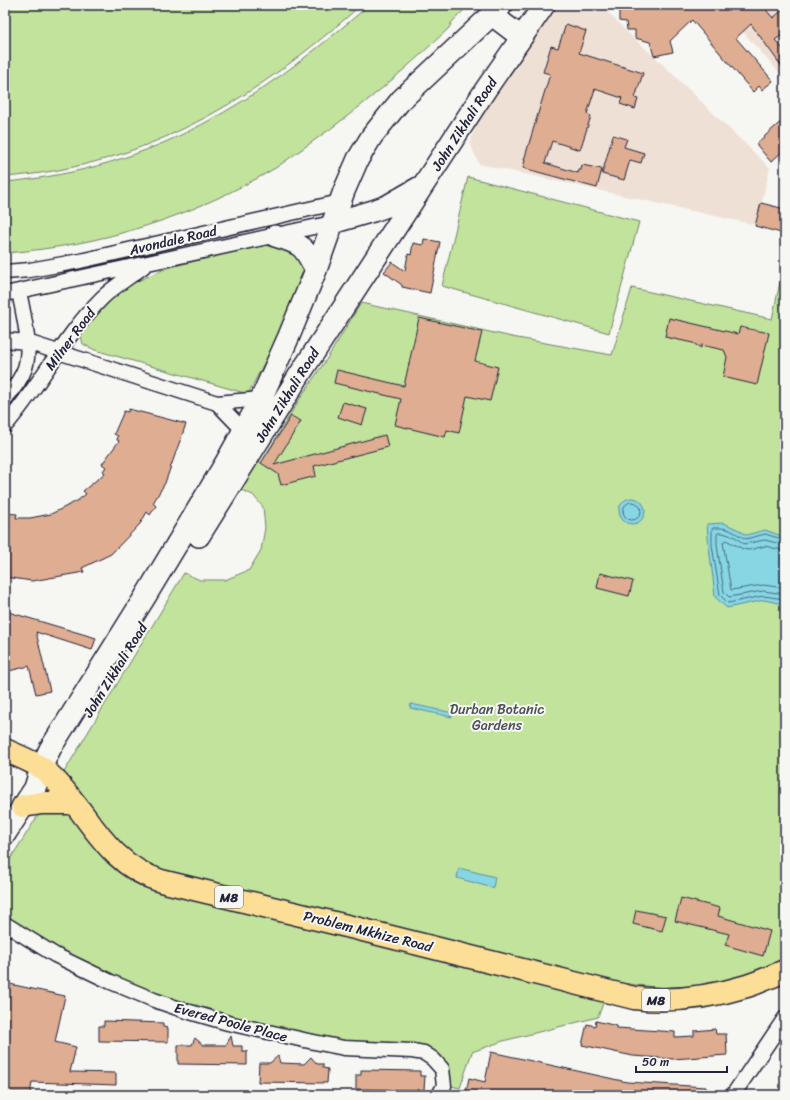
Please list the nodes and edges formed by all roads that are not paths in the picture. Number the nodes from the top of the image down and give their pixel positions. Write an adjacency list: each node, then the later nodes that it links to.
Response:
1 (544, 5): 3 (main road, John Zikhali Road)
2 (497, 10): 3 (main road); 5 (main road, John Zikhali Road)
3 (521, 37): 4 (main road, John Zikhali Road)
4 (425, 183): 6 (main road); 23 (main road, John Zikhali Road)
5 (342, 197): 6 (main road); 7 (main road, John Zikhali Road); 11 (street, Avondale Road)
6 (373, 211): 7 (main road)
7 (332, 223): 8 (street, Avondale Road); 10 (main road, John Zikhali Road)
8 (275, 236): 9 (street, Avondale Road); 10 (main road)
9 (147, 264): 12 (street, Avondale Road); 16 (street, Milner Road)
10 (316, 270): 18 (main road, John Zikhali Road)
11 (5, 272)
12 (19, 291): 13 (street, Avondale Road); 15 (street, Milner Road)
13 (5, 294)
14 (5, 340): 15 (street)
15 (27, 342): 16 (street); 17 (street, Milner Road)
16 (58, 352): 19 (street); 20 (street, Milner Road)
17 (5, 399)
18 (261, 399): 19 (street); 21 (main road, John Zikhali Road)
19 (217, 403): 21 (street)
20 (5, 426)
21 (244, 431): 23 (main road, John Zikhali Road)
22 (5, 750): 23 (main road, Problem Mkhize Road / M8)
23 (37, 784): 24 (main road, Problem Mkhize Road / M8); 24 (main road); 25 (main road, John Zikhali Road)
24 (74, 803): 27 (main road, Problem Mkhize Road / M8)
25 (5, 834)
26 (5, 924): 29 (street, Evered Poole Place)
27 (782, 972)
28 (785, 1018): 30 (street)
29 (439, 1095)
30 (733, 1095)

